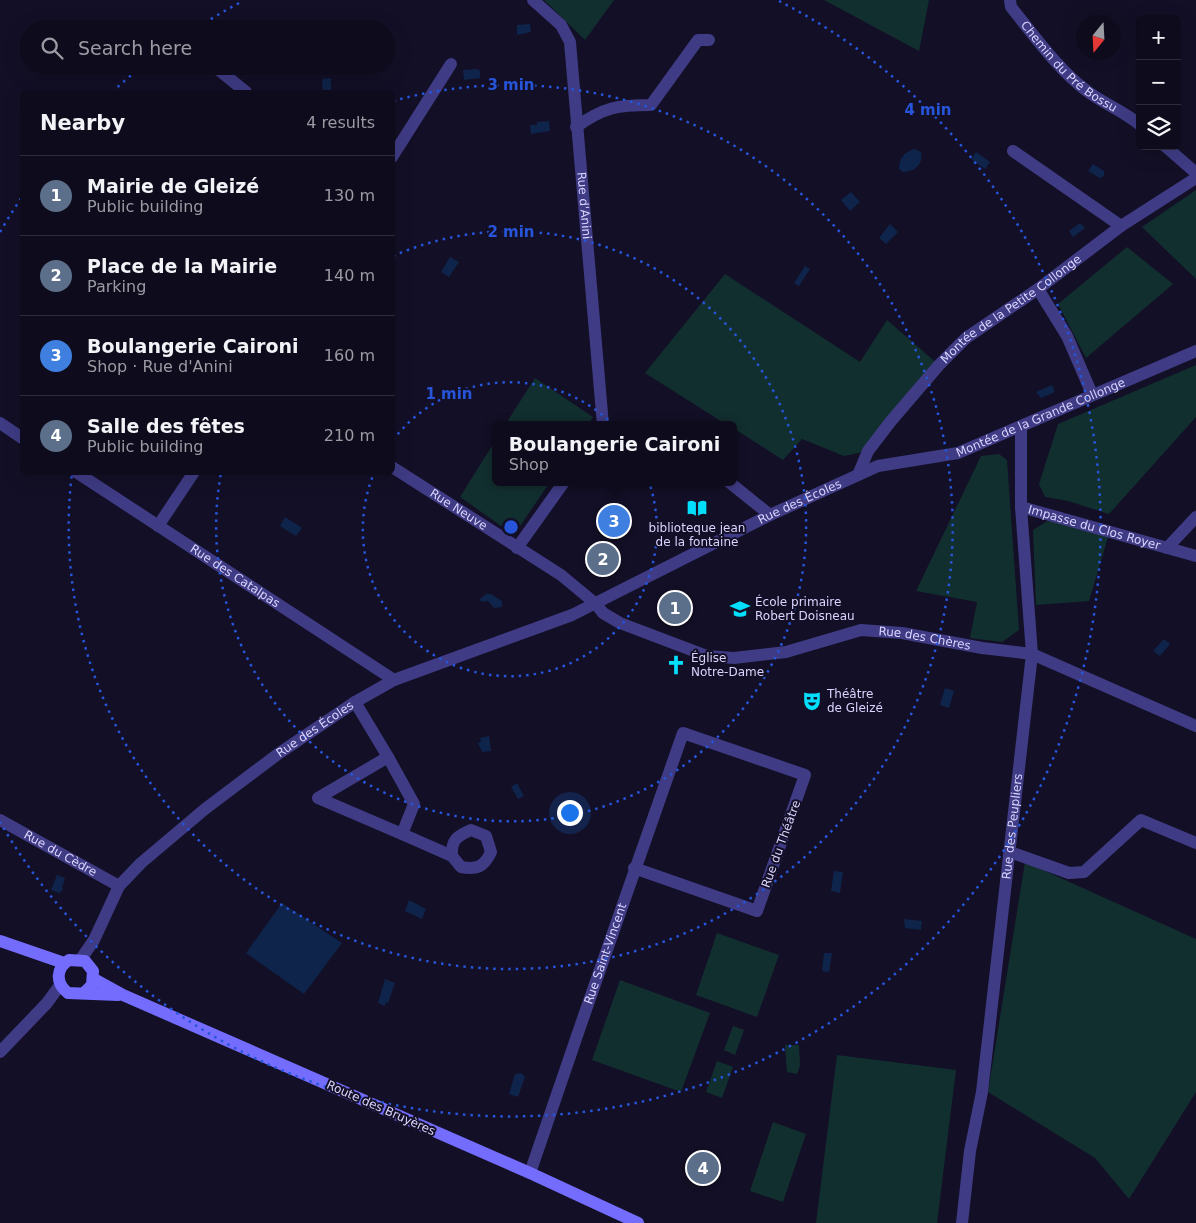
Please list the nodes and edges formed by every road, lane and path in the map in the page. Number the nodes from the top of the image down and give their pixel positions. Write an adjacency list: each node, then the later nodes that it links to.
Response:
1 (533, 0): 8 (street, Rue d'Anini)
2 (1010, 0): 7 (street, Chemin du Pré Bossu)
3 (709, 40): 8 (street)
4 (451, 64): 11 (street)
5 (225, 75): 6 (street)
6 (244, 90)
7 (1136, 122)
8 (576, 127): 18 (street, Rue d'Anini)
9 (1170, 150): 12 (street)
10 (1013, 151): 14 (street)
11 (395, 152)
12 (1196, 173)
13 (1196, 178): 14 (street, Montée de la Petite Collonge)
14 (1121, 226): 15 (street, Montée de la Petite Collonge)
15 (1038, 289): 17 (street); 26 (street, Montée de la Petite Collonge)
16 (1196, 351): 17 (street, Montée de la Grande Collonge)
17 (1092, 394): 20 (street, Montée de la Grande Collonge)
18 (603, 421)
19 (0, 423): 21 (street)
20 (1021, 426): 22 (street, Montée de la Grande Collonge); 29 (street, Rue des Peupliers)
21 (20, 437)
22 (878, 466): 26 (street, Rue des Écoles)
23 (395, 469): 33 (street, Rue Neuve)
24 (81, 475): 32 (street, Rue des Catalpas)
25 (192, 475): 32 (street)
26 (858, 475): 30 (street, Rue des Écoles)
27 (561, 486): 33 (street)
28 (734, 486): 30 (street)
29 (1021, 507): 34 (street, Impasse du Clos Royer); 37 (street, Rue des Peupliers)
30 (770, 515): 36 (street, Rue des Écoles)
31 (1196, 517): 34 (street, Impasse du Clos Royer)
32 (158, 526): 38 (street, Rue des Catalpas)
33 (517, 548): 36 (street, Rue Neuve)
34 (1167, 548): 35 (street, Impasse du Clos Royer)
35 (1196, 556)
36 (596, 604): 37 (street, Rue des Chères); 38 (street, Rue des Écoles)
37 (1032, 654): 40 (street, Rue des Chères); 46 (street, Rue des Peupliers)
38 (394, 680): 39 (street, Rue des Écoles)
39 (355, 702): 42 (street); 49 (street, Rue des Écoles)
40 (1196, 726)
41 (683, 732): 48 (street, Rue Saint-Vincent); 48 (street, Rue du Théâtre)
42 (388, 757): 44 (street); 44 (street)
43 (0, 820): 49 (street, Rue du Cèdre)
44 (402, 834): 47 (street)
45 (1196, 843): 46 (street)
46 (1010, 852): 61 (street, Rue des Peupliers)
47 (452, 856)
48 (634, 868): 59 (street, Rue Saint-Vincent)
49 (119, 886): 50 (street, Rue des Écoles)
50 (94, 940): 52 (street, Rue des Écoles); 54 (street, Rue des Écoles)
51 (0, 941): 53 (main road)
52 (81, 959): 53 (main road); 54 (main road)
53 (61, 973): 55 (main road); 57 (street)
54 (93, 973): 55 (main road); 56 (main road)
55 (78, 994): 56 (main road); 57 (street)
56 (123, 996): 59 (main road, Route des Bruyères)
57 (47, 1003): 58 (street)
58 (0, 1052)
59 (530, 1173): 60 (main road, Route des Bruyères)
60 (638, 1223)
61 (962, 1223)

